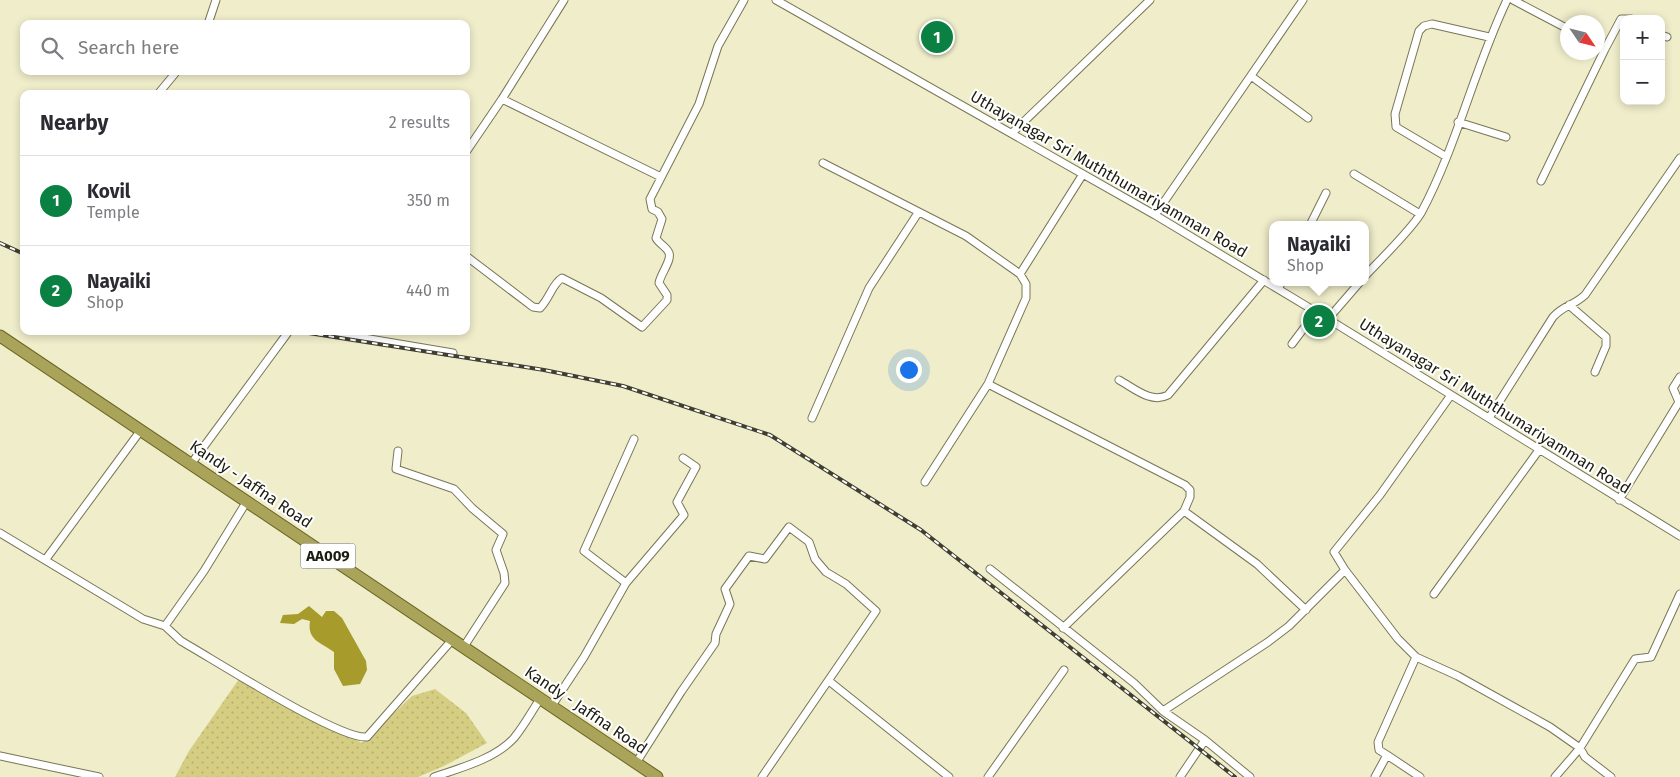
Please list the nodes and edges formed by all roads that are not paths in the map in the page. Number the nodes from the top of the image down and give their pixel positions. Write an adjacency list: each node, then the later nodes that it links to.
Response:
1 (216, 0): 9 (street)
2 (564, 0): 18 (street)
3 (744, 0): 29 (street)
4 (776, 0): 21 (street, Uthayanagar Sri Muththumariyamman Road)
5 (1150, 0): 21 (street)
6 (1304, 0): 16 (street)
7 (1507, 0): 12 (street)
8 (1513, 0): 11 (street)
9 (209, 20)
10 (1620, 23): 13 (street)
11 (1560, 25)
12 (1489, 37): 20 (street); 24 (street)
13 (1605, 49)
14 (1600, 60): 30 (street)
15 (174, 75): 17 (street)
16 (1251, 76): 19 (street); 34 (street)
17 (161, 90)
18 (502, 99): 23 (street); 29 (street)
19 (1308, 118)
20 (1458, 122): 22 (street); 24 (street)
21 (1012, 133): 27 (street, Uthayanagar Sri Muththumariyamman Road)
22 (1506, 137)
23 (470, 146)
24 (1445, 156): 33 (street)
25 (1680, 158): 43 (street)
26 (823, 163): 32 (street)
27 (1083, 174): 34 (street, Uthayanagar Sri Muththumariyamman Road); 38 (street)
28 (1354, 174): 33 (street)
29 (661, 177): 36 (street)
30 (1542, 180)
31 (1326, 193): 35 (street)
32 (918, 213): 38 (street); 56 (street)
33 (1420, 214): 37 (street)
34 (1155, 215): 39 (street, Uthayanagar Sri Muththumariyamman Road)
35 (1312, 221)
36 (470, 259)
37 (1369, 271)
38 (1020, 274): 54 (street)
39 (1264, 280): 40 (street, Uthayanagar Sri Muththumariyamman Road); 53 (street)
40 (1269, 282)
41 (1280, 286): 44 (street, Uthayanagar Sri Muththumariyamman Road)
42 (1357, 286): 45 (street)
43 (1569, 306): 51 (street); 57 (street)
44 (1316, 312): 45 (street, Uthayanagar Sri Muththumariyamman Road); 49 (street)
45 (1328, 319): 55 (street, Uthayanagar Sri Muththumariyamman Road)
46 (286, 335): 63 (street)
47 (345, 335): 50 (street)
48 (0, 336): 58 (highway, Kandy - Jaffna Road / AA009)
49 (1292, 344)
50 (453, 354)
51 (1595, 372)
52 (1680, 377): 65 (street)
53 (1119, 380)
54 (988, 384): 64 (street); 67 (street)
55 (1451, 395): 57 (street, Uthayanagar Sri Muththumariyamman Road); 72 (street)
56 (812, 418)
57 (1489, 418): 60 (street, Uthayanagar Sri Muththumariyamman Road)
58 (141, 430): 63 (highway, Kandy - Jaffna Road / AA009); 70 (street)
59 (634, 439): 73 (street)
60 (1539, 450): 65 (street, Uthayanagar Sri Muththumariyamman Road); 74 (street)
61 (398, 451): 80 (street)
62 (683, 458): 73 (street)
63 (191, 464): 66 (highway, Kandy - Jaffna Road / AA009)
64 (925, 482)
65 (1619, 500): 69 (street, Uthayanagar Sri Muththumariyamman Road)
66 (247, 501): 77 (street); 79 (highway, Kandy - Jaffna Road / AA009)
67 (1184, 512): 76 (street); 78 (street)
68 (0, 533): 70 (street)
69 (1680, 536)
70 (46, 559): 77 (street)
71 (990, 569): 78 (street)
72 (1345, 570): 76 (street); 81 (street)
73 (626, 583): 85 (street)
74 (1434, 594)
75 (1680, 594): 88 (street)
76 (1306, 610): 86 (street)
77 (165, 626): 79 (street)
78 (1063, 628): 86 (street)
79 (452, 640): 80 (highway, Kandy - Jaffna Road / AA009)
80 (463, 648): 84 (highway, Kandy - Jaffna Road / AA009)
81 (1416, 657): 88 (street); 89 (street)
82 (1064, 670): 97 (street)
83 (829, 681): 91 (street); 95 (street); 96 (street)
84 (540, 699): 85 (highway, Kandy - Jaffna Road / AA009); 93 (street)
85 (551, 707): 91 (highway, Kandy - Jaffna Road / AA009)
86 (1163, 711): 87 (street)
87 (1205, 740): 98 (street); 99 (street)
88 (1580, 748): 102 (street); 103 (street)
89 (1387, 755): 100 (street); 101 (street)
90 (0, 756): 92 (street)
91 (636, 763): 94 (highway, Kandy - Jaffna Road / AA009)
92 (99, 777)
93 (434, 777)
94 (657, 777)
95 (762, 777)
96 (949, 777)
97 (988, 777)
98 (1180, 777)
99 (1250, 777)
100 (1375, 777)
101 (1420, 777)
102 (1555, 777)
103 (1612, 777)

